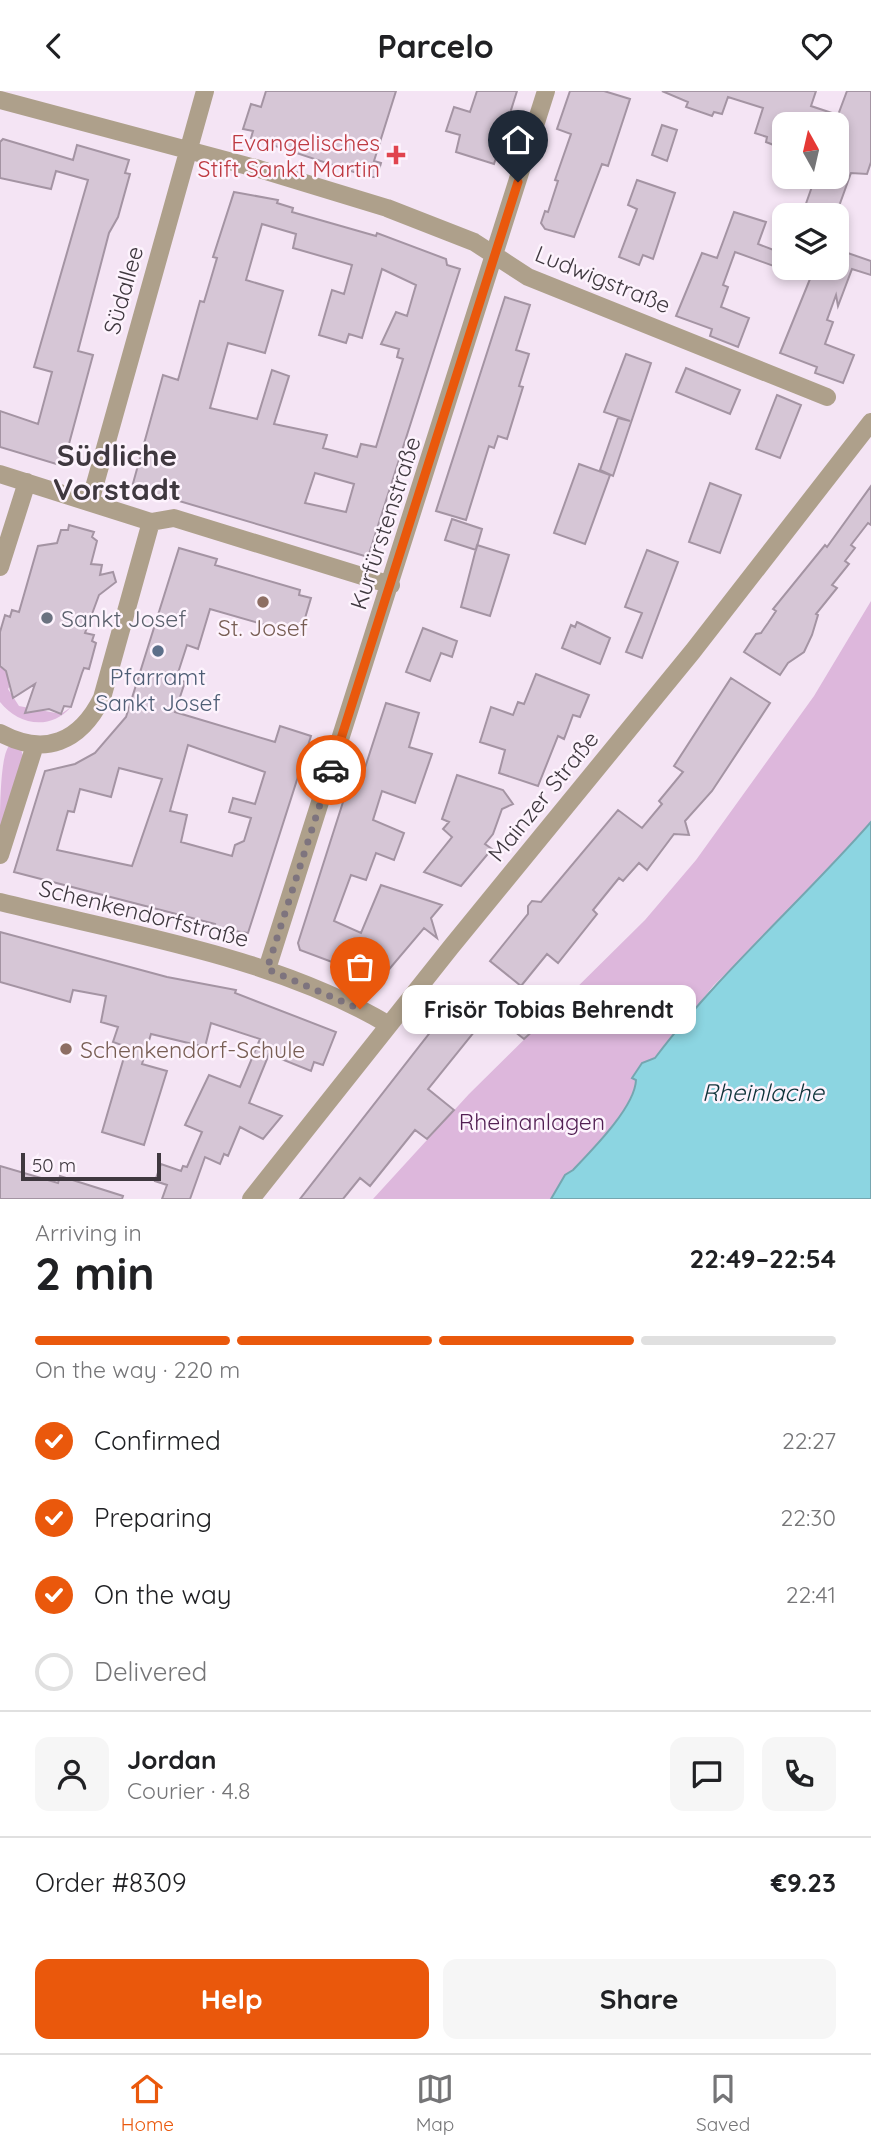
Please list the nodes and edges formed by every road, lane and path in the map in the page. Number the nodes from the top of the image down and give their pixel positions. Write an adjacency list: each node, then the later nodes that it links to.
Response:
1 (205, 91): 4 (street, Südallee)
2 (546, 91): 5 (street, Kurfürstenstraße)
3 (0, 100): 4 (street, Ludwigstraße)
4 (188, 150): 5 (street, Ludwigstraße); 10 (street, Südallee)
5 (496, 255): 6 (street, Ludwigstraße); 13 (street, Kurfürstenstraße)
6 (827, 397)
7 (871, 422): 19 (street, Mainzer Straße)
8 (0, 474): 9 (street)
9 (27, 482): 10 (street); 12 (street)
10 (90, 502): 11 (street)
11 (151, 522): 13 (street); 15 (street)
12 (0, 567)
13 (391, 585): 18 (street, Kurfürstenstraße)
14 (0, 733): 15 (street)
15 (35, 745): 16 (street)
16 (0, 855)
17 (0, 902): 18 (street, Schenkendorfstraße)
18 (267, 969): 19 (street, Schenkendorfstraße)
19 (389, 1025): 20 (street, Mainzer Straße)
20 (251, 1199)

